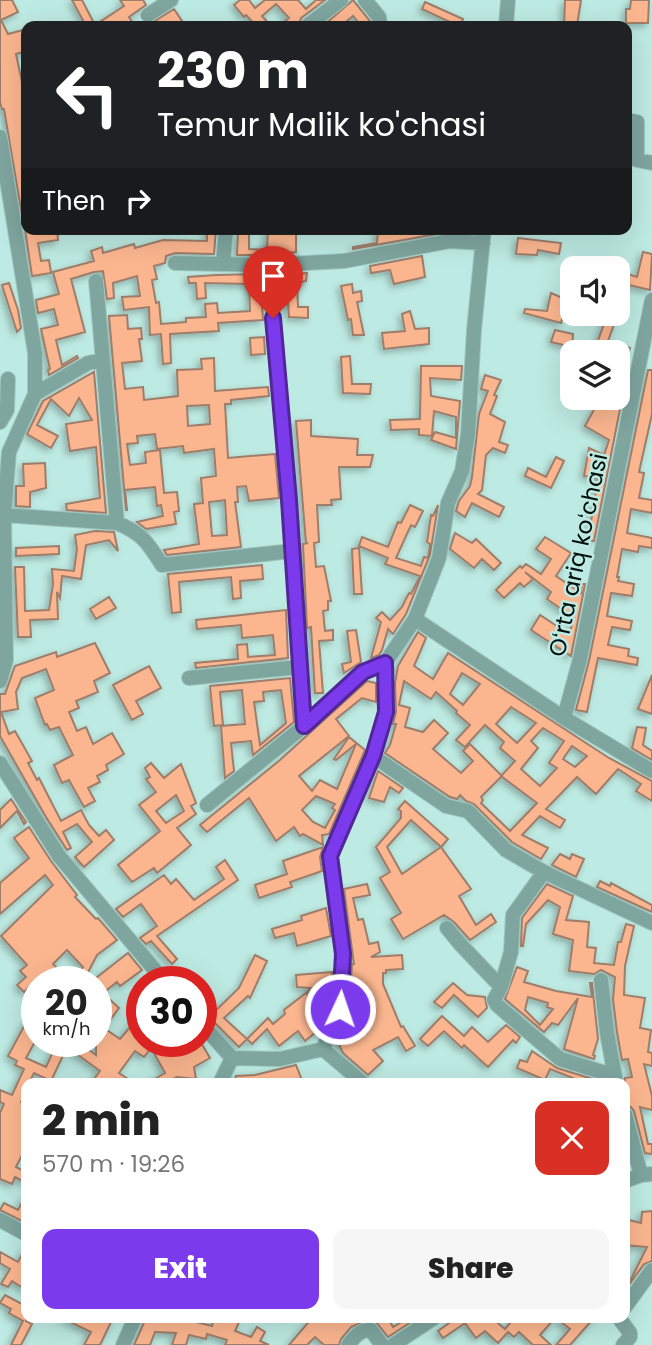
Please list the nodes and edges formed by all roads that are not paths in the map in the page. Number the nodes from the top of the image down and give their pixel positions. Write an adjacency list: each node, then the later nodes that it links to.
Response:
1 (171, 0): 5 (street)
2 (341, 0): 6 (street)
3 (365, 0): 7 (street)
4 (508, 0): 8 (street)
5 (148, 15)
6 (314, 21)
7 (379, 21)
8 (506, 21)
9 (632, 121): 12 (street)
10 (0, 137): 11 (street)
11 (2, 158): 21 (street)
12 (652, 163)
13 (225, 235): 16 (street)
14 (484, 236): 17 (street); 28 (street)
15 (175, 263): 16 (street)
16 (223, 264): 17 (street)
17 (269, 265): 27 (street)
18 (96, 281): 20 (street)
19 (652, 300): 33 (street, Oʻrta ariq koʻchasi)
20 (103, 360): 23 (street); 26 (street)
21 (35, 376): 22 (street); 23 (street)
22 (4, 380): 24 (street)
23 (35, 394): 25 (street)
24 (0, 422)
25 (4, 515): 26 (street); 32 (street)
26 (117, 523): 27 (street)
27 (292, 551): 30 (street)
28 (415, 620): 29 (street); 33 (street)
29 (385, 663): 34 (street); 35 (street)
30 (299, 667): 31 (street); 34 (street)
31 (189, 678)
32 (0, 681)
33 (564, 718): 37 (street)
34 (304, 726): 38 (street)
35 (373, 756): 39 (street); 46 (street)
36 (0, 762): 42 (street)
37 (652, 771)
38 (207, 805)
39 (544, 872): 40 (street); 44 (street)
40 (652, 923)
41 (447, 928): 44 (street)
42 (152, 966)
43 (601, 980): 51 (street)
44 (501, 987): 50 (street)
45 (217, 1041): 47 (street)
46 (323, 1049): 47 (street); 49 (street)
47 (232, 1058): 48 (street)
48 (222, 1078)
49 (357, 1078)
50 (611, 1078)
51 (616, 1078)
52 (630, 1128): 53 (street)
53 (646, 1174)
54 (0, 1220): 55 (street)
55 (21, 1231)
56 (652, 1270): 57 (street)
57 (630, 1300)
58 (133, 1323): 61 (street)
59 (426, 1323): 64 (street)
60 (623, 1323): 65 (street)
61 (123, 1345)
62 (348, 1345): 63 (street)
63 (382, 1345)
64 (393, 1345)
65 (623, 1345)

